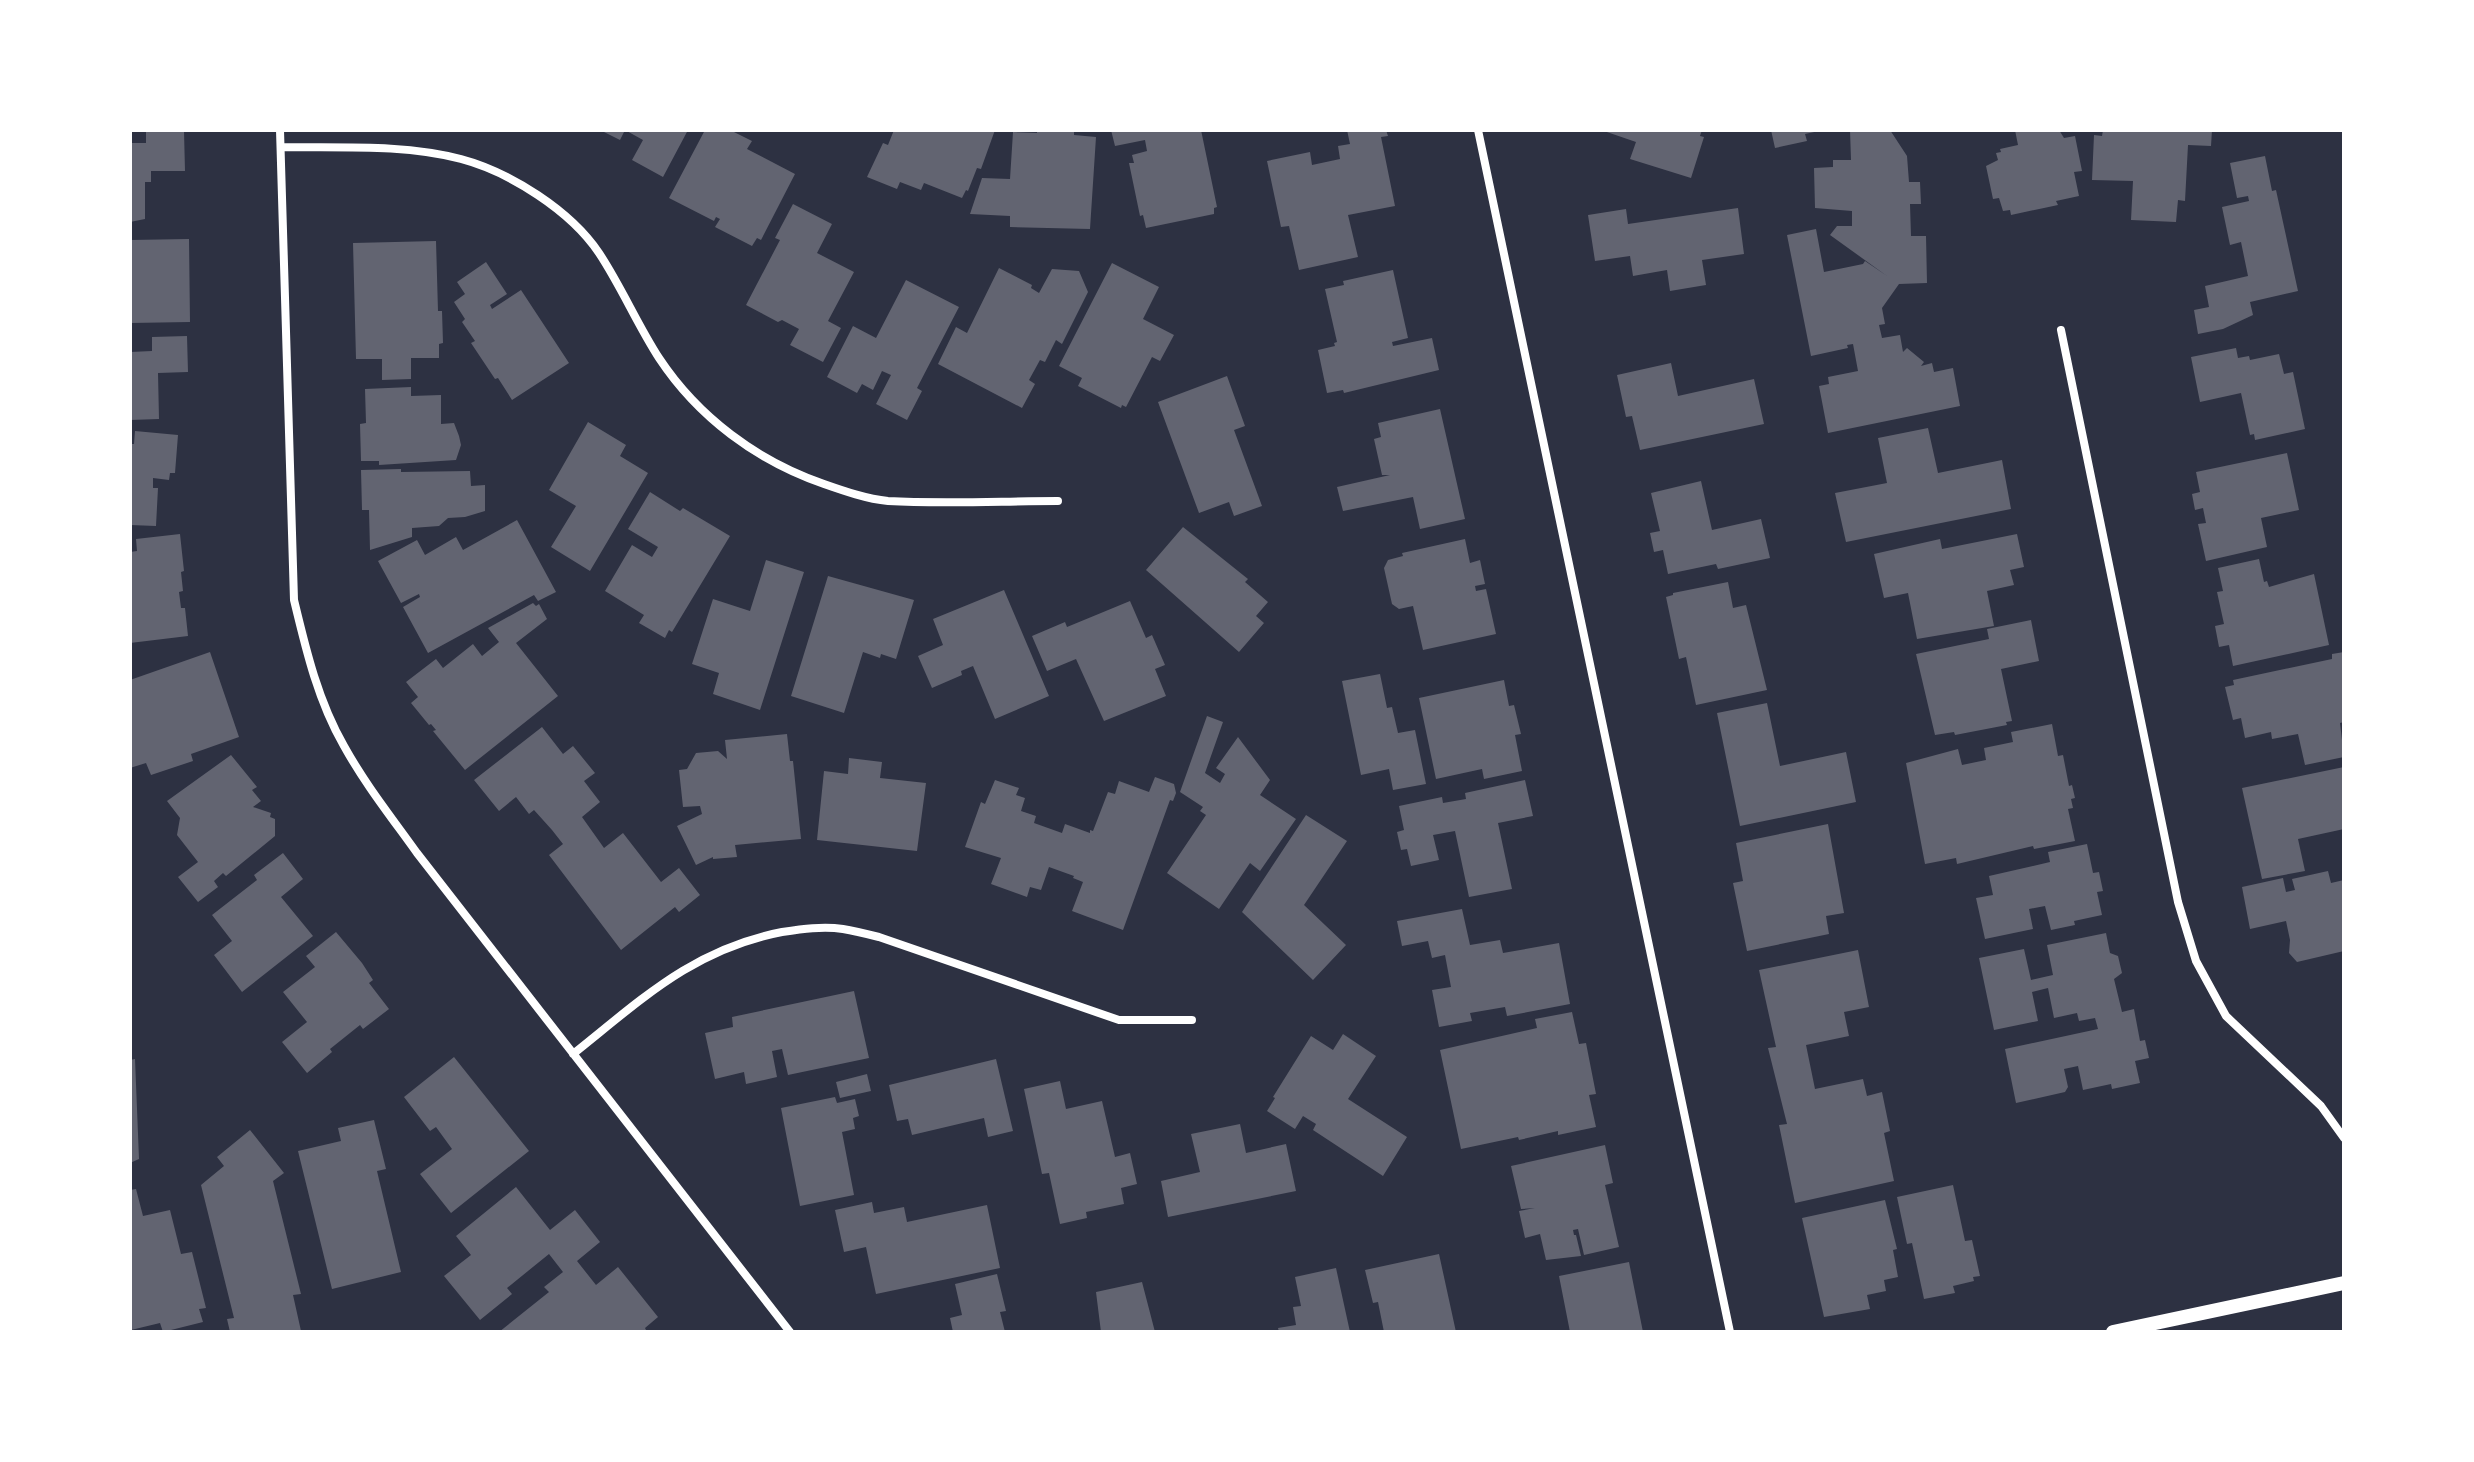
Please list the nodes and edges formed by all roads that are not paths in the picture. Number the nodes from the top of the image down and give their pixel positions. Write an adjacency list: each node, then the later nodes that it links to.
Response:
1 (280, 130): 3 (street)
2 (1478, 130): 11 (street)
3 (281, 147): 5 (street); 7 (street)
4 (2061, 330): 8 (street)
5 (1058, 501)
6 (1192, 1020): 7 (street)
7 (573, 1054): 10 (street)
8 (2344, 1138)
9 (2344, 1283): 12 (street)
10 (790, 1332)
11 (1730, 1332)
12 (2113, 1332)

